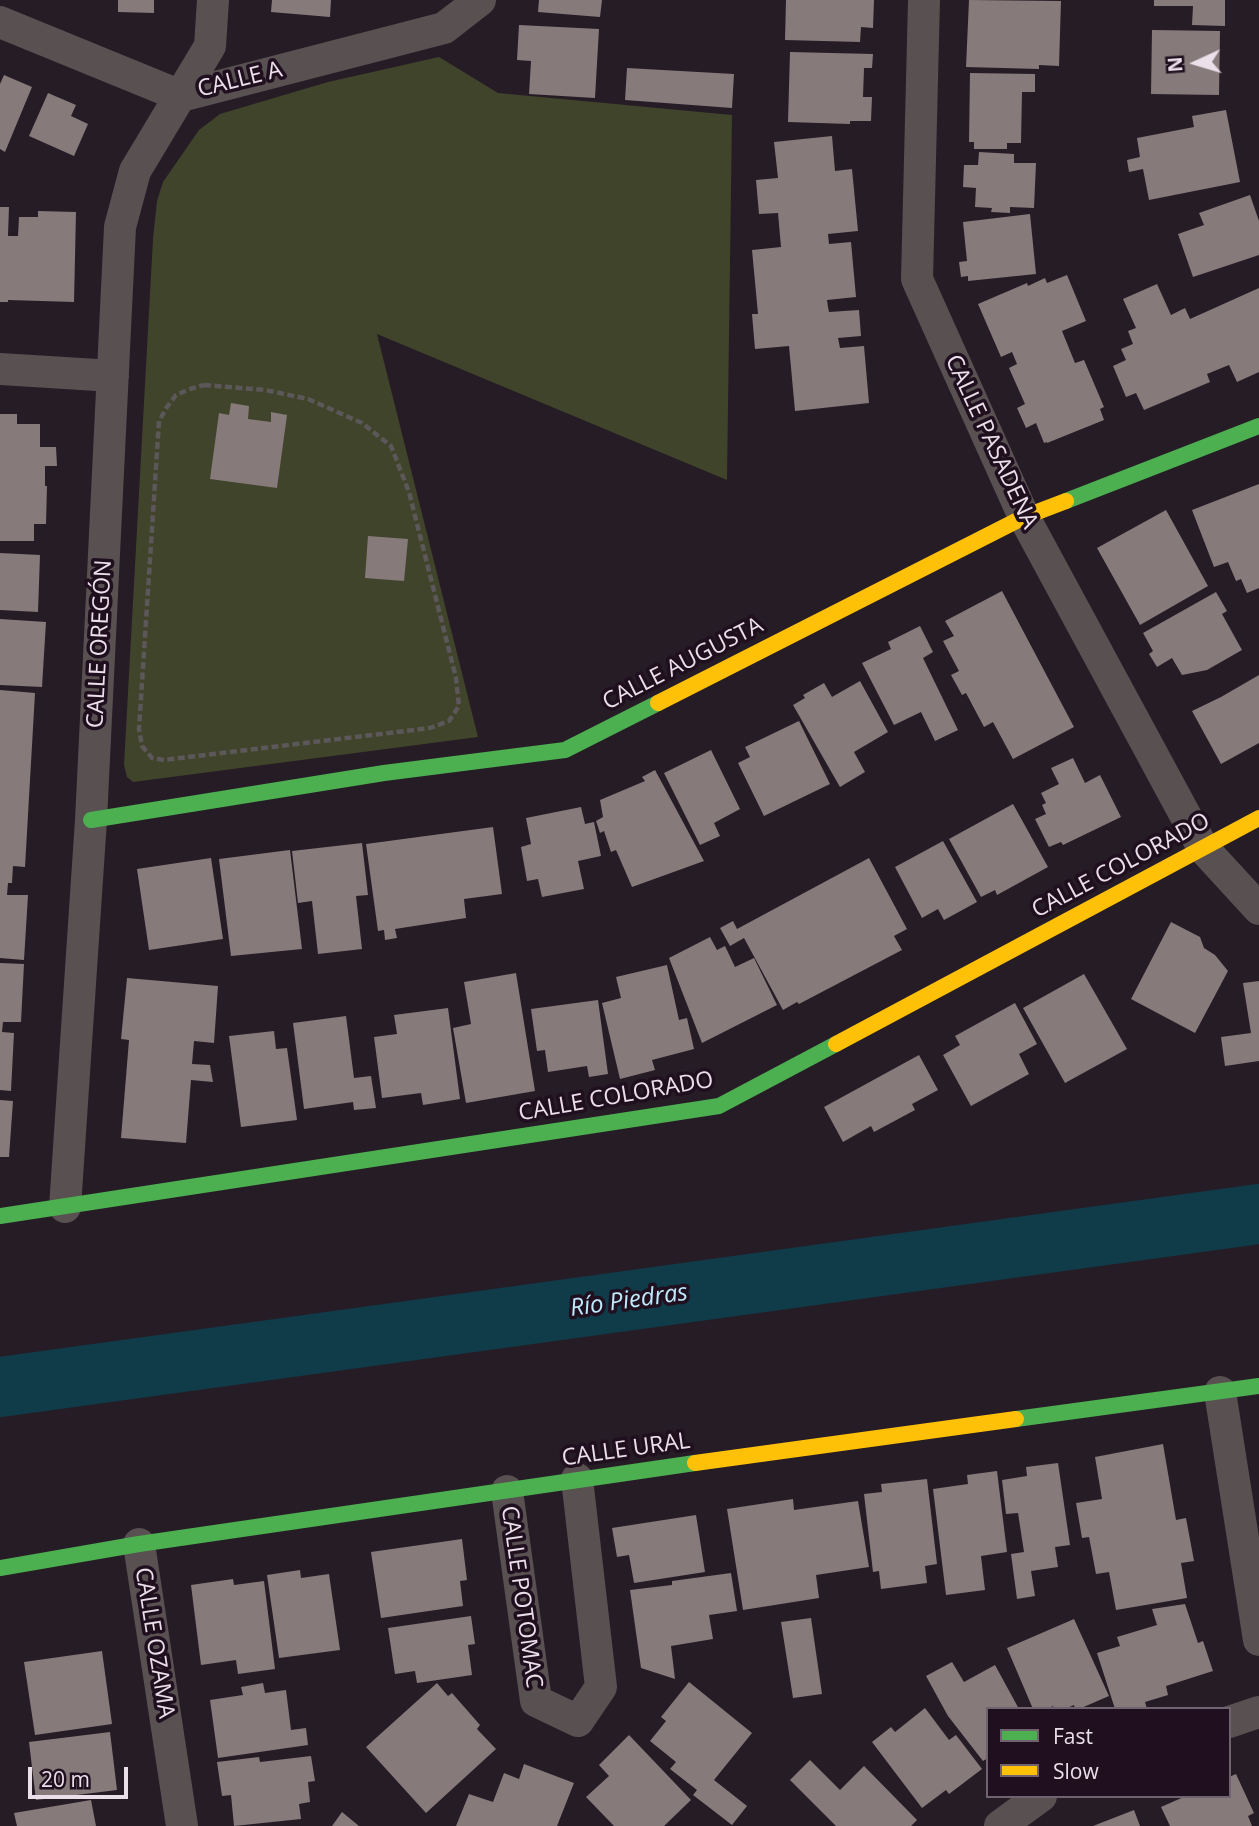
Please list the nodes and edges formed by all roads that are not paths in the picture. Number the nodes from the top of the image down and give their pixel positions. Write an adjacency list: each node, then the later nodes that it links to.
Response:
1 (214, 0): 5 (street, CALLE OREGÓN)
2 (480, 0): 5 (street, CALLE A)
3 (924, 0): 9 (street, CALLE PASADENA)
4 (0, 22): 5 (street, CALLE A)
5 (181, 96): 7 (street, CALLE OREGÓN)
6 (0, 369): 7 (street)
7 (113, 376): 11 (street, CALLE OREGÓN)
8 (1259, 426): 9 (street, CALLE AUGUSTA)
9 (1024, 517): 11 (street, CALLE AUGUSTA); 12 (street, CALLE PASADENA)
10 (1259, 818): 12 (street, CALLE COLORADO)
11 (91, 820): 14 (street, CALLE OREGÓN)
12 (1203, 848): 13 (street, CALLE PASADENA); 14 (street, CALLE COLORADO)
13 (1259, 909)
14 (65, 1207): 15 (street, CALLE COLORADO)
15 (0, 1216)
16 (1259, 1386): 17 (street, CALLE URAL)
17 (1220, 1392): 18 (street, CALLE URAL); 22 (street)
18 (577, 1479): 19 (street, CALLE URAL); 19 (street, CALLE POTOMAC)
19 (507, 1491): 20 (street, CALLE URAL)
20 (139, 1544): 21 (street, CALLE URAL); 26 (street, CALLE OZAMA)
21 (0, 1568)
22 (1259, 1640)
23 (1259, 1712): 24 (street)
24 (1231, 1722)
25 (1038, 1798): 27 (street)
26 (182, 1826)
27 (1000, 1826)

